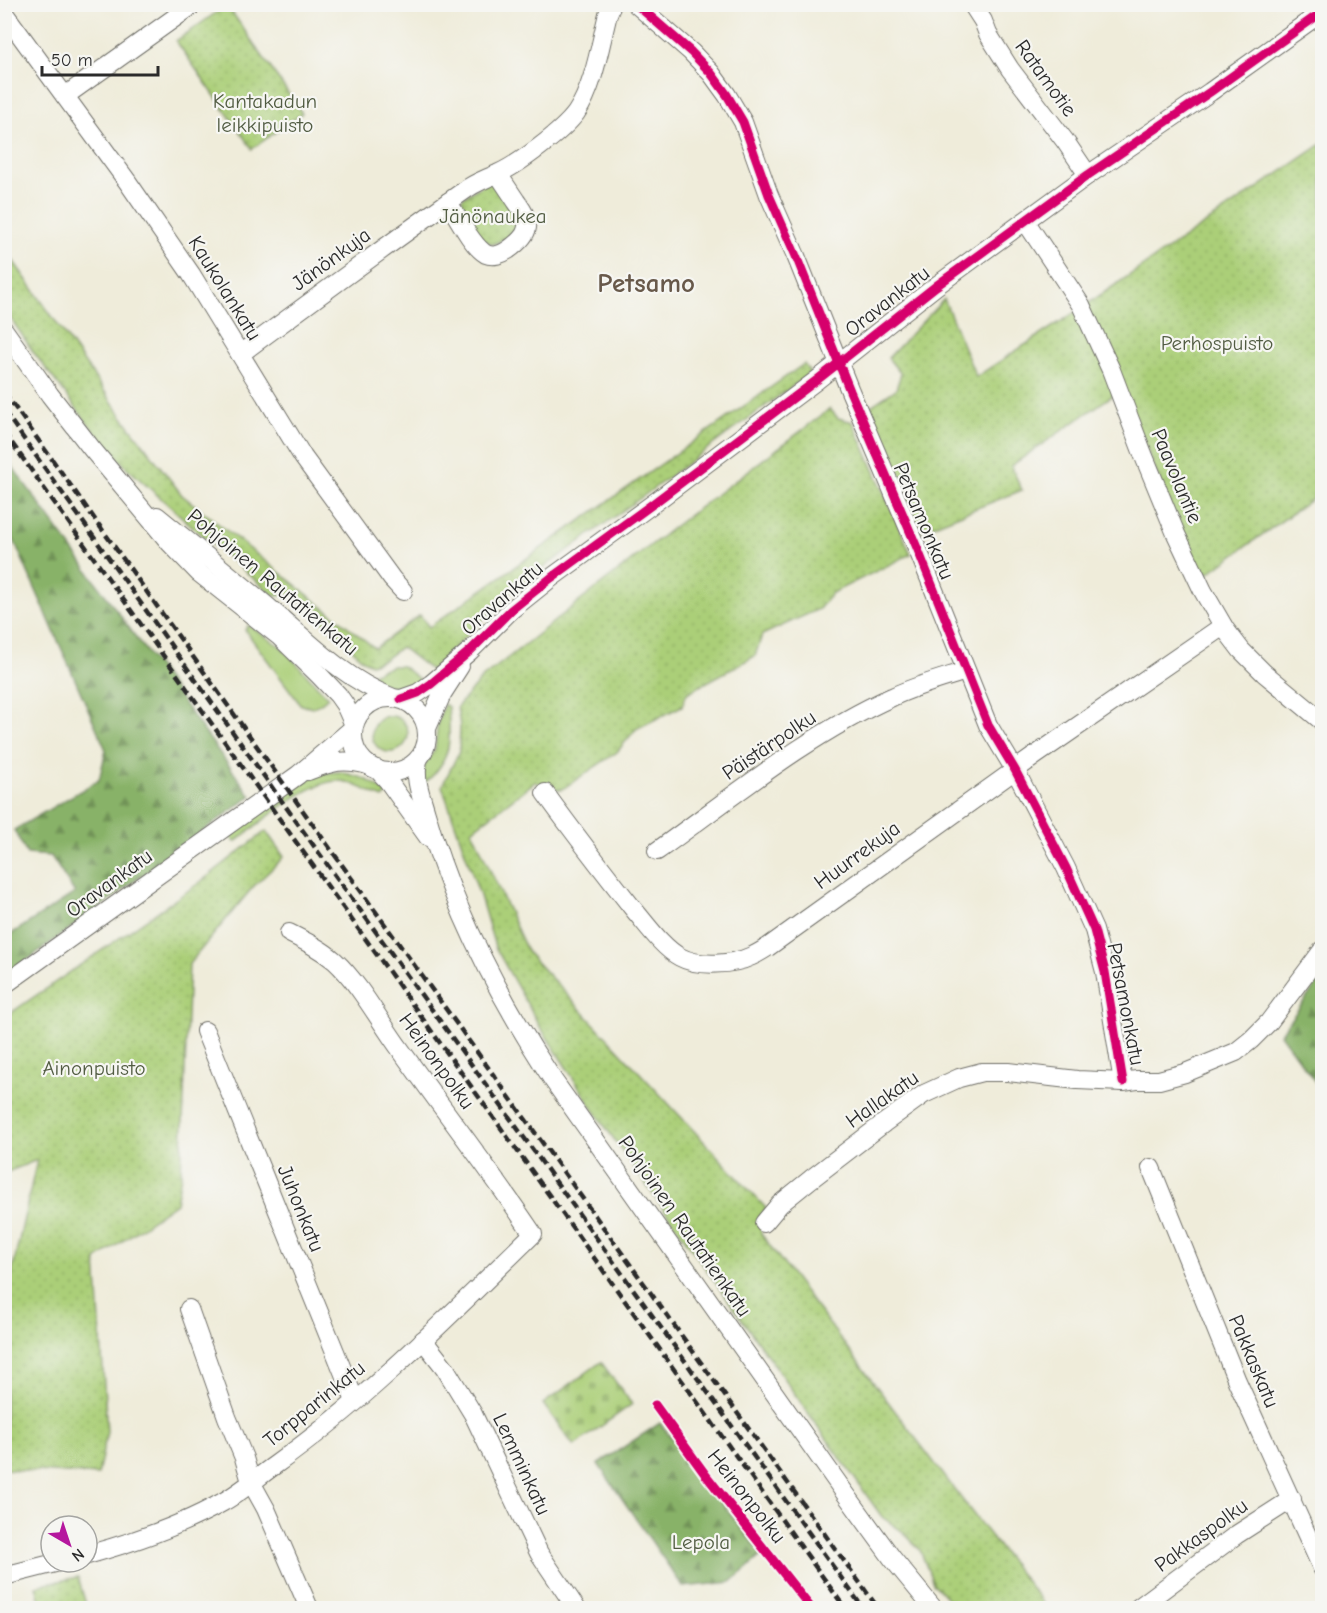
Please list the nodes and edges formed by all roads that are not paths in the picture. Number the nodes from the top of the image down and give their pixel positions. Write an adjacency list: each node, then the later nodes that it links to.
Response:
1 (194, 4): 7 (street)
2 (612, 4): 8 (street, Jänönkuja)
3 (636, 4): 14 (street, Petsamonkatu)
4 (972, 4): 9 (street, Ratamotie)
5 (1323, 12): 9 (street, Oravankatu)
6 (4, 13): 7 (street, Kaukolankatu)
7 (65, 96): 13 (street, Kaukolankatu)
8 (498, 174): 10 (street, Jänönkuja); 10 (street)
9 (1088, 175): 11 (street, Oravankatu)
10 (448, 202): 13 (street, Jänönkuja)
11 (1026, 222): 14 (street, Oravankatu); 17 (street, Paavolantie)
12 (4, 330): 15 (street, Pohjoinen Rautatienkatu)
13 (240, 354): 16 (street, Kaukolankatu)
14 (839, 363): 18 (street, Oravankatu); 19 (street, Petsamonkatu)
15 (130, 494): 20 (street, Pohjoinen Rautatienkatu); 22 (street, Pohjoinen Rautatienkatu)
16 (403, 591)
17 (1223, 626): 21 (street, Paavolantie); 26 (street, Huurrekuja)
18 (470, 651): 20 (street, Oravankatu); 23 (street, Oravankatu)
19 (966, 672): 26 (street, Petsamonkatu); 30 (street, Päistärpolku)
20 (396, 698): 22 (street); 23 (street)
21 (1323, 721)
22 (353, 726): 25 (street); 27 (street, Oravankatu)
23 (426, 728): 24 (street)
24 (418, 760): 25 (street); 29 (street, Pohjoinen Rautatienkatu)
25 (372, 767): 27 (street, Oravankatu); 29 (street, Pohjoinen Rautatienkatu)
26 (1015, 770): 28 (street, Huurrekuja); 35 (street, Petsamonkatu)
27 (298, 775): 33 (street, Oravankatu)
28 (545, 793)
29 (436, 848): 50 (street, Pohjoinen Rautatienkatu)
30 (657, 851)
31 (289, 933): 38 (street, Heinonpolku)
32 (1323, 951): 35 (street, Hallakatu)
33 (4, 985)
34 (205, 1031): 41 (street, Juhonkatu)
35 (1123, 1082): 37 (street, Hallakatu)
36 (1151, 1168): 43 (street, Pakkaskatu)
37 (764, 1223)
38 (534, 1234): 40 (street, Torpparinkatu)
39 (189, 1310): 42 (street)
40 (423, 1340): 41 (street, Torpparinkatu); 49 (street, Lemminkatu)
41 (355, 1401): 42 (street, Torpparinkatu)
42 (251, 1482): 44 (street, Torpparinkatu); 48 (street)
43 (1292, 1499): 46 (street, Pakkaskatu); 51 (street, Pakkaspolku)
44 (99, 1552)
45 (39, 1567): 47 (street)
46 (1323, 1568)
47 (4, 1576)
48 (309, 1608)
49 (576, 1608)
50 (933, 1608)
51 (1138, 1608)

